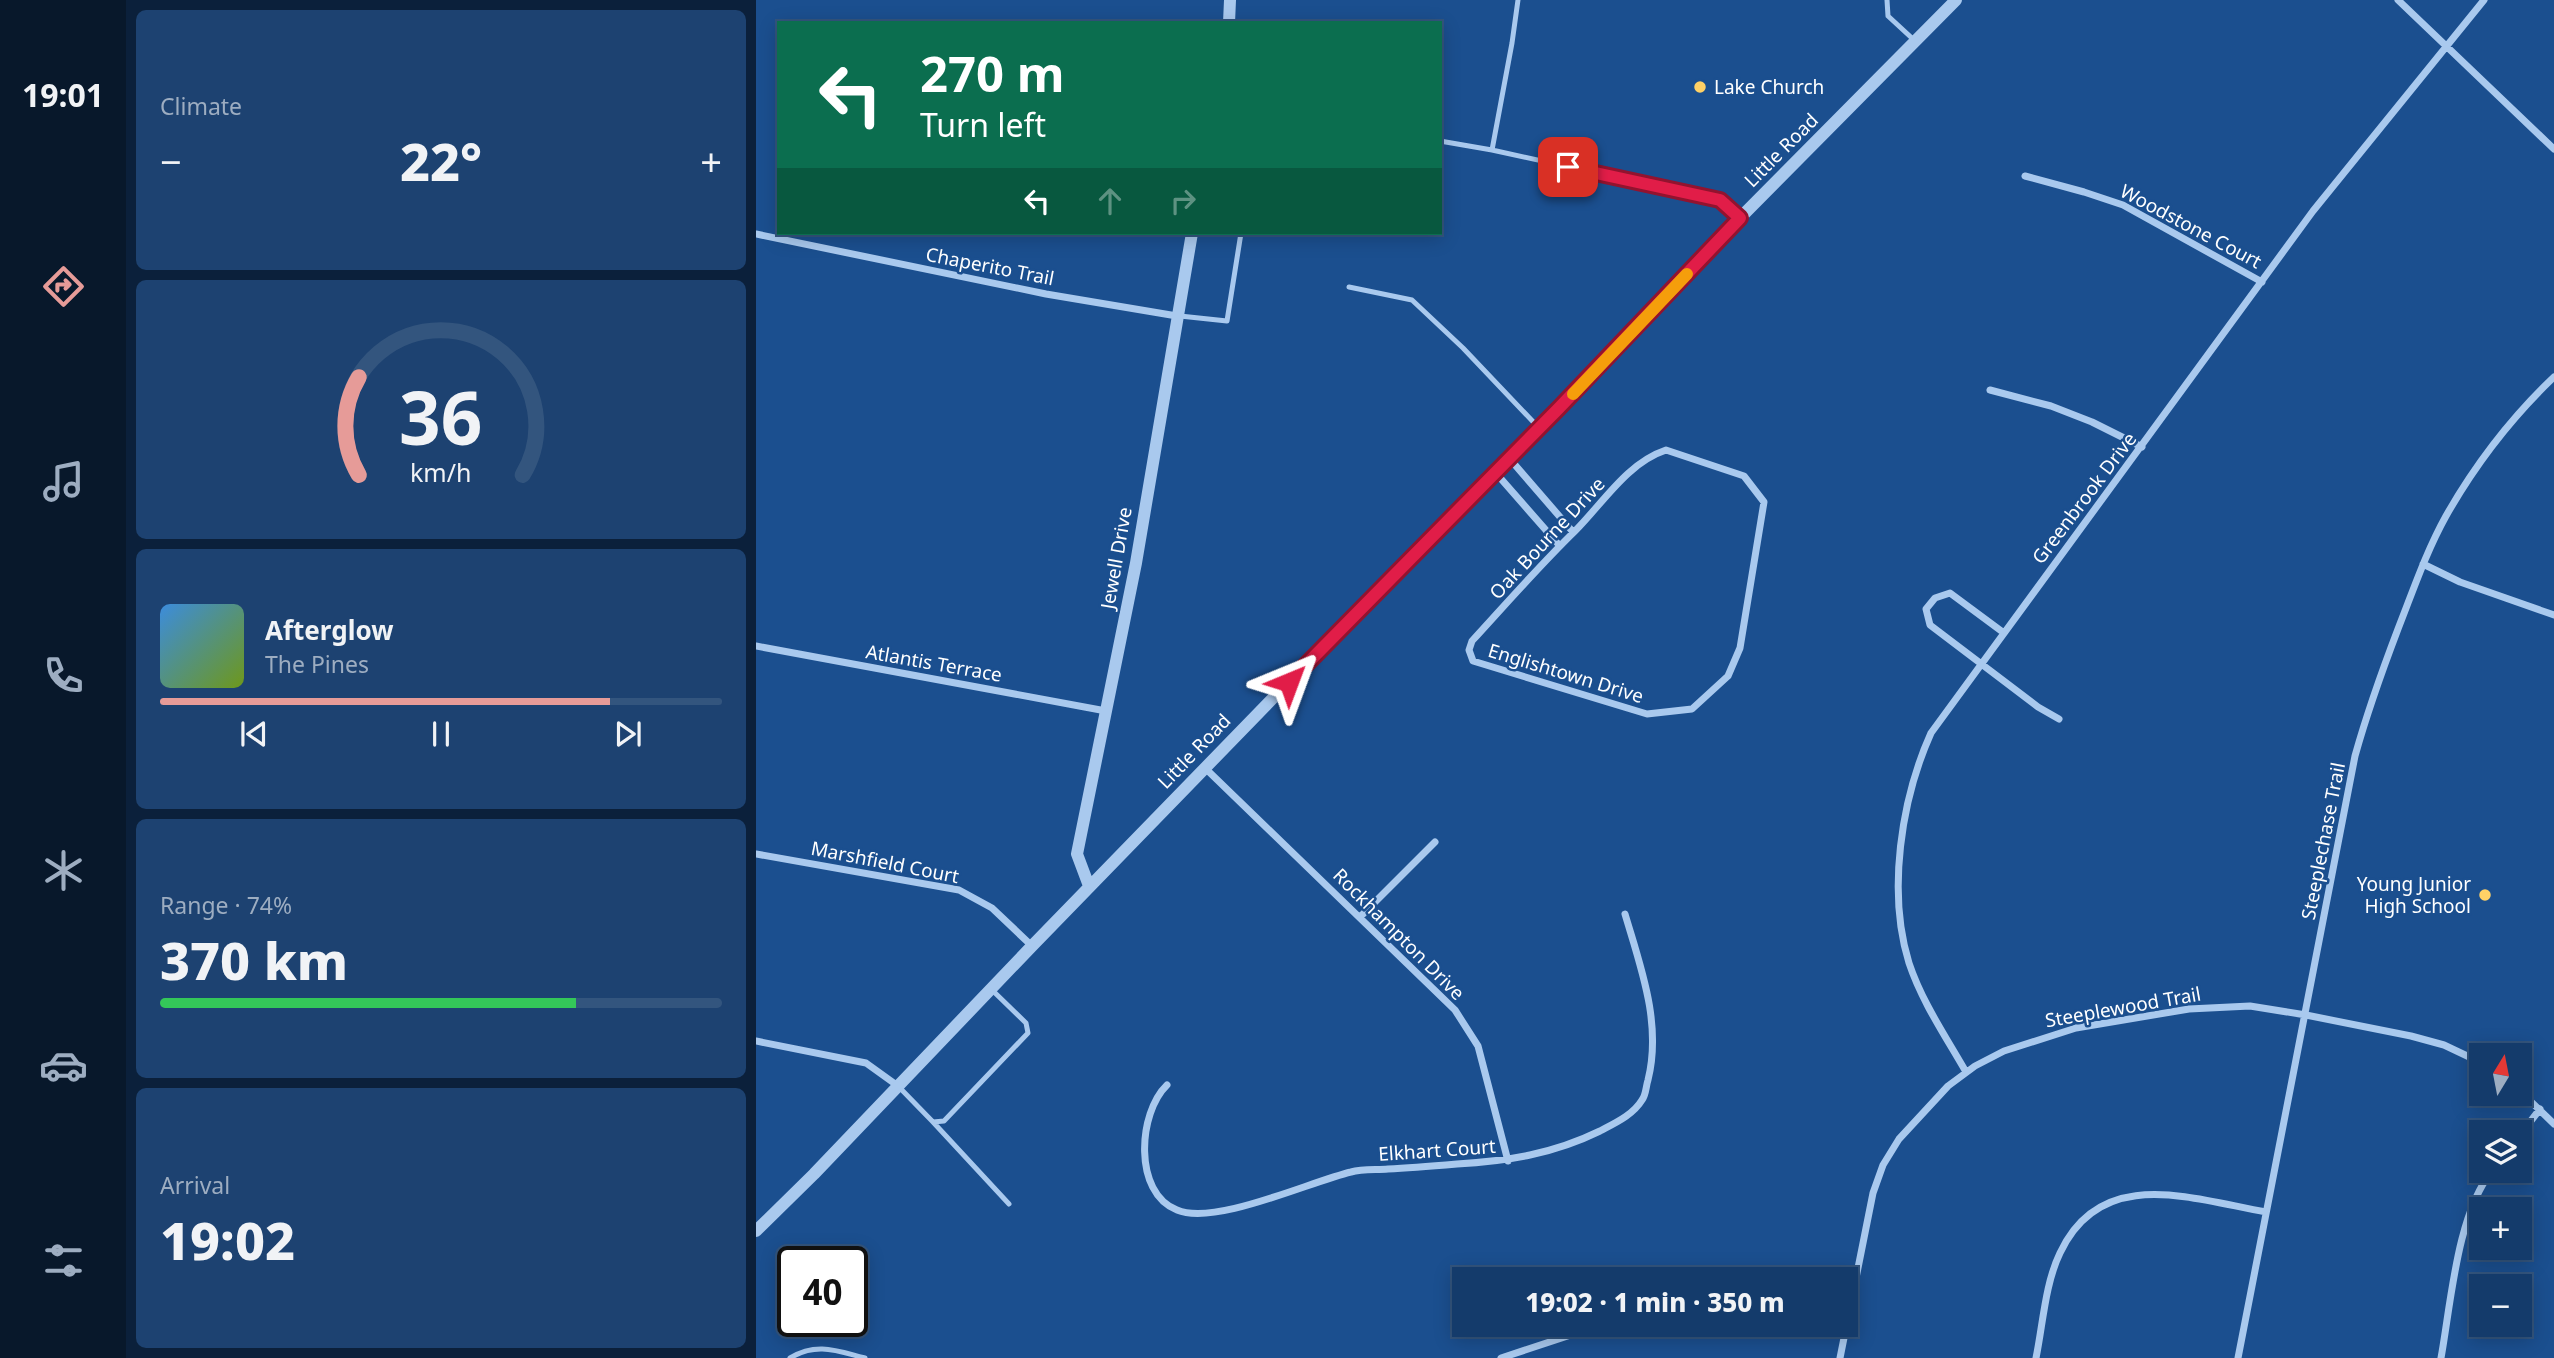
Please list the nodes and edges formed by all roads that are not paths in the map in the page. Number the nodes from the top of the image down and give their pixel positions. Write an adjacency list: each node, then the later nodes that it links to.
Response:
1 (1230, 0): 7 (street)
2 (1518, 0): 12 (lane)
3 (1887, 0): 8 (lane)
4 (1956, 0): 8 (street, Little Road)
5 (2398, 0): 9 (street)
6 (2484, 0): 9 (street, Greenbrook Drive)
7 (1229, 21)
8 (1914, 40): 14 (street, Little Road)
9 (2447, 46): 11 (street); 18 (street, Greenbrook Drive)
10 (1442, 141): 12 (lane)
11 (2554, 149)
12 (1492, 150): 14 (lane)
13 (2025, 176): 18 (street, Woodstone Court)
14 (1740, 218): 23 (street, Little Road)
15 (756, 234): 20 (street, Chaperito Trail)
16 (1192, 235): 20 (street, Jewell Drive)
17 (1241, 235): 20 (lane)
18 (2262, 282): 24 (street, Greenbrook Drive)
19 (1349, 287): 23 (lane)
20 (1177, 316): 36 (street, Jewell Drive)
21 (2554, 377): 29 (street, Steeplechase Trail)
22 (1990, 390): 24 (street)
23 (1539, 428): 25 (street, Little Road)
24 (2142, 447): 31 (street, Greenbrook Drive)
25 (1509, 458): 26 (street, Little Road); 27 (street)
26 (1495, 472): 28 (street); 38 (street, Little Road)
27 (1573, 532): 28 (street, Oak Bourne Drive); 35 (street, Oak Bourne Drive)
28 (1559, 545): 33 (street, Oak Bourne Drive)
29 (2423, 564): 30 (street); 46 (street, Steeplechase Trail)
30 (2554, 615)
31 (2004, 632): 34 (street, Greenbrook Drive); 34 (street)
32 (756, 646): 36 (street, Atlantis Terrace)
33 (1473, 662): 35 (street, Englishtown Drive)
34 (1981, 665): 37 (street); 49 (street, Greenbrook Drive)
35 (1692, 709)
36 (1106, 711): 41 (street, Jewell Drive)
37 (2059, 719)
38 (1205, 768): 41 (street, Little Road); 43 (street, Rockhampton Drive)
39 (1435, 842): 43 (street)
40 (756, 854): 44 (street, Marshfield Court)
41 (1089, 886): 44 (street, Little Road)
42 (1625, 914): 57 (street, Elkhart Court)
43 (1360, 917): 57 (street, Rockhampton Drive)
44 (1032, 946): 45 (street, Little Road)
45 (991, 988): 51 (street, Little Road); 55 (lane)
46 (2306, 1015): 48 (street, Steeplewood Trail); 49 (street, Steeplewood Trail); 60 (street, Steeplechase Trail)
47 (756, 1041): 51 (street)
48 (2469, 1057)
49 (1966, 1072): 62 (street, Steeplewood Trail)
50 (1167, 1085): 57 (street, Elkhart Court)
51 (898, 1086): 55 (lane); 61 (street, Little Road)
52 (2532, 1102): 53 (street)
53 (2540, 1109): 54 (street); 56 (street)
54 (2532, 1120)
55 (933, 1122): 59 (lane)
56 (2554, 1124)
57 (1508, 1161)
58 (2482, 1183): 71 (street)
59 (1009, 1204)
60 (2266, 1212): 69 (street); 70 (street, Steeplechase Trail)
61 (756, 1231)
62 (1858, 1268)
63 (1565, 1337): 67 (street)
64 (1844, 1337): 68 (street, Steeplewood Trail)
65 (790, 1358): 66 (lane)
66 (865, 1358)
67 (1501, 1358)
68 (1840, 1358)
69 (2036, 1358)
70 (2238, 1358)
71 (2441, 1358)

